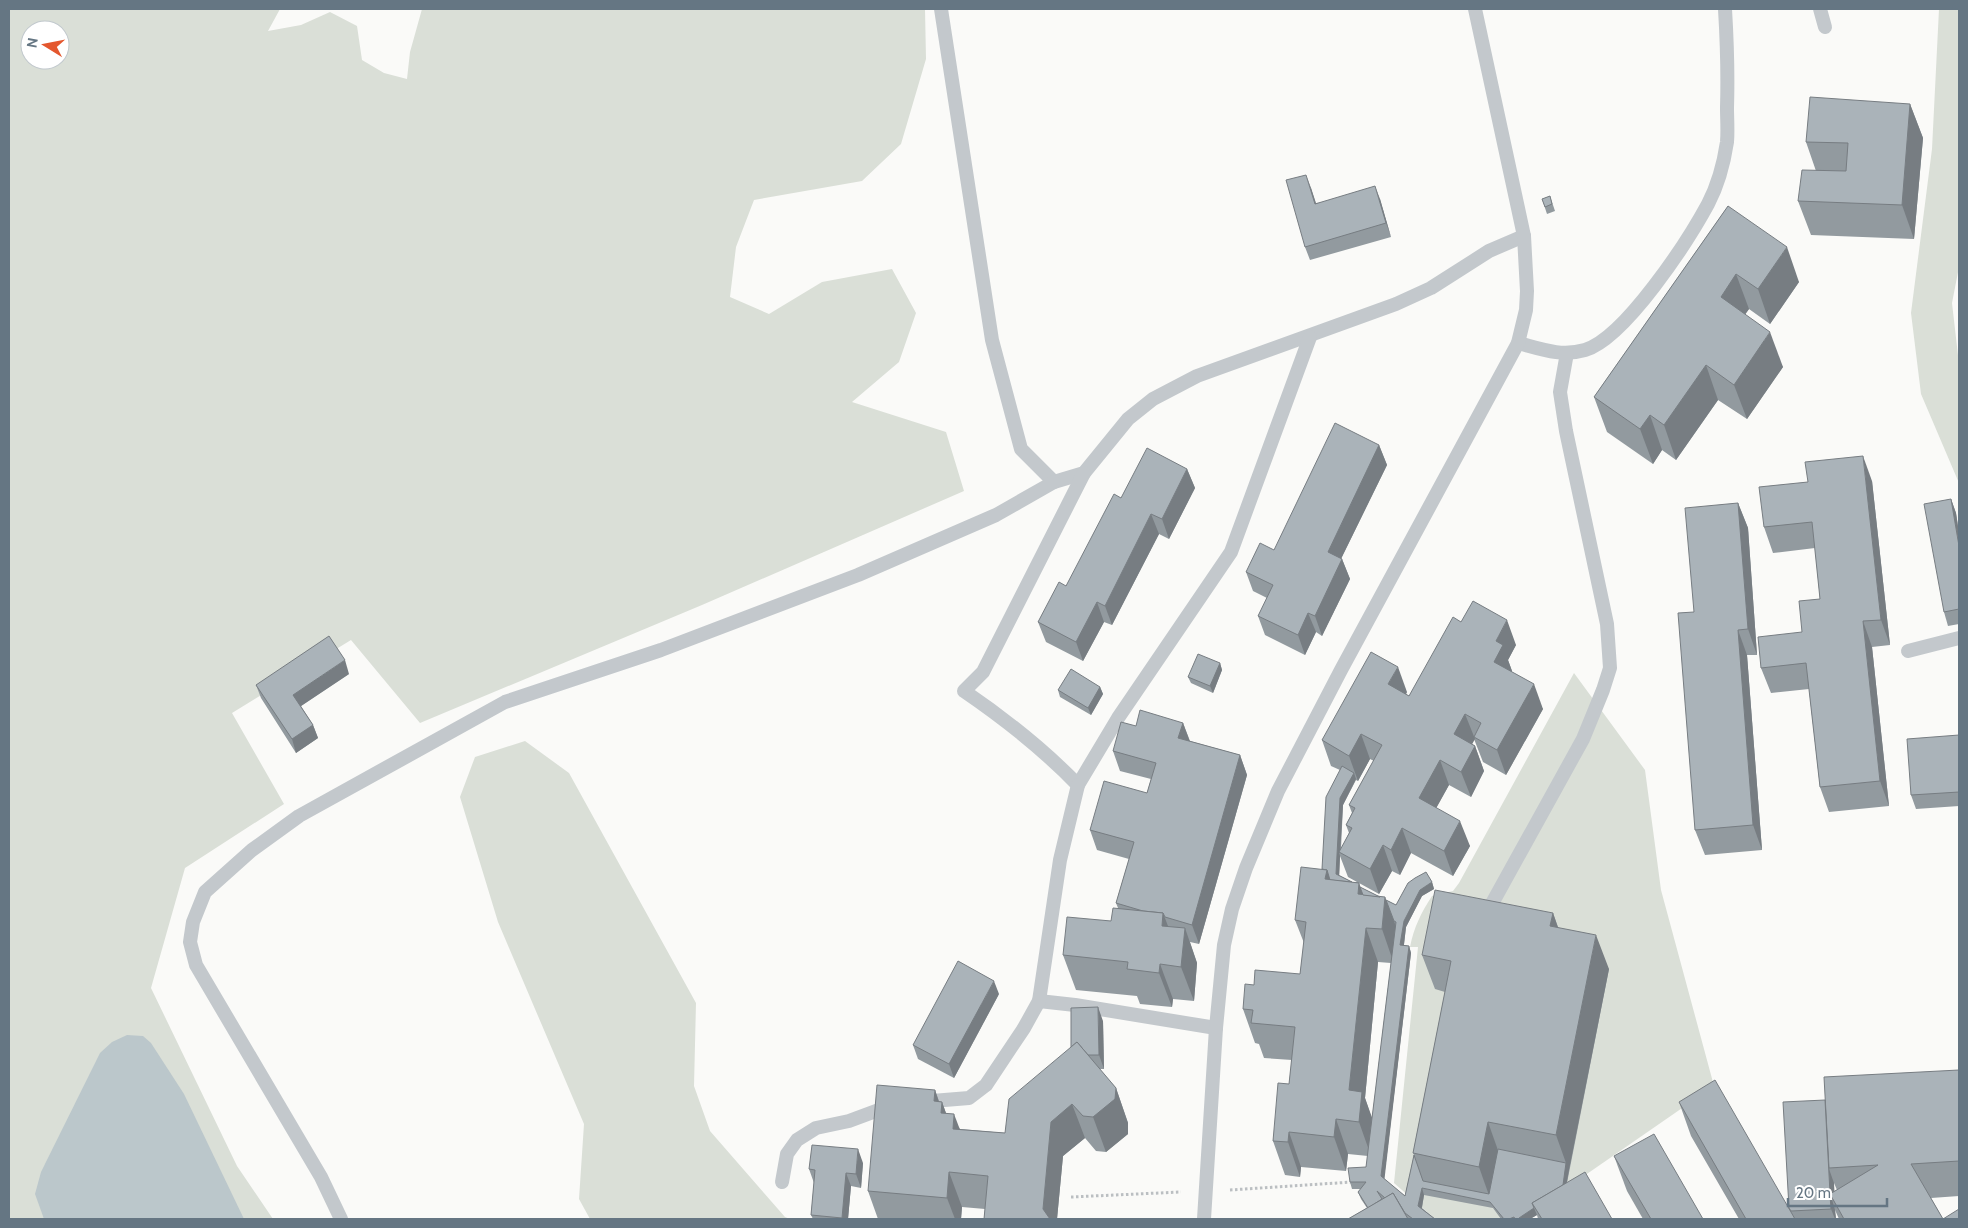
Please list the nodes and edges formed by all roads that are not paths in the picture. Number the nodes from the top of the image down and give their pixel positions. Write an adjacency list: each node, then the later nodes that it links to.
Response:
1 (941, 9): 11 (lane)
2 (1475, 9): 6 (lane)
3 (1725, 9): 9 (lane)
4 (1820, 9): 5 (lane)
5 (1825, 27)
6 (1524, 236): 7 (lane); 8 (lane)
7 (1310, 337): 10 (lane); 14 (lane)
8 (1518, 343): 9 (lane); 17 (lane)
9 (1567, 353): 15 (lane)
10 (1084, 473): 11 (lane); 14 (lane)
11 (1054, 482): 19 (lane)
12 (1959, 638): 13 (lane)
13 (1908, 651)
14 (1078, 785): 16 (lane)
15 (1489, 909)
16 (1039, 1001): 17 (lane); 18 (lane)
17 (1216, 1028): 20 (lane)
18 (782, 1182)
19 (340, 1219)
20 (1204, 1219)

